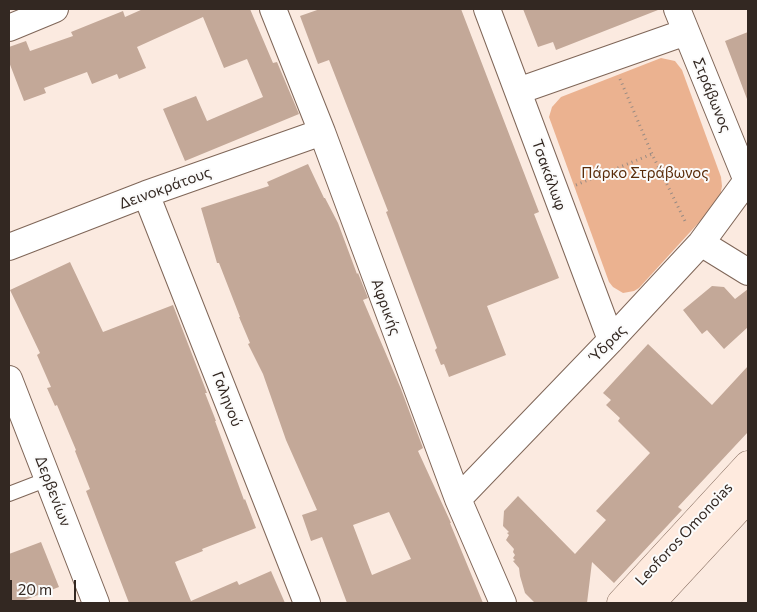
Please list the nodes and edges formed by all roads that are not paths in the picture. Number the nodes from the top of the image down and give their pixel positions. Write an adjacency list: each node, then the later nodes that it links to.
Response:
1 (55, 9): 5 (street)
2 (273, 9): 7 (street, Αφρικής)
3 (487, 9): 6 (street, Τσακάλωφ)
4 (681, 20): 6 (street); 8 (street, Στράβωνος)
5 (9, 28)
6 (518, 91): 13 (street, Τσακάλωφ)
7 (322, 132): 9 (street, Δεινοκράτους); 18 (street, Αφρικής)
8 (748, 180): 10 (street, Ύδρας)
9 (146, 194): 11 (street, Δεινοκράτους); 21 (street, Γαληνού)
10 (701, 243): 12 (street); 13 (street, Ύδρας)
11 (9, 248)
12 (748, 272)
13 (611, 340): 18 (street, Ύδρας)
14 (9, 379): 16 (street, Δερβενίων)
15 (748, 465): 23 (main road, Leoforos Omonoias)
16 (48, 479): 17 (lane); 20 (street, Δερβενίων)
17 (9, 494)
18 (458, 498): 22 (street, Αφρικής)
19 (748, 498): 24 (main road, Leoforos Omonoias)
20 (96, 603)
21 (307, 603)
22 (503, 603)
23 (620, 603)
24 (651, 603)

